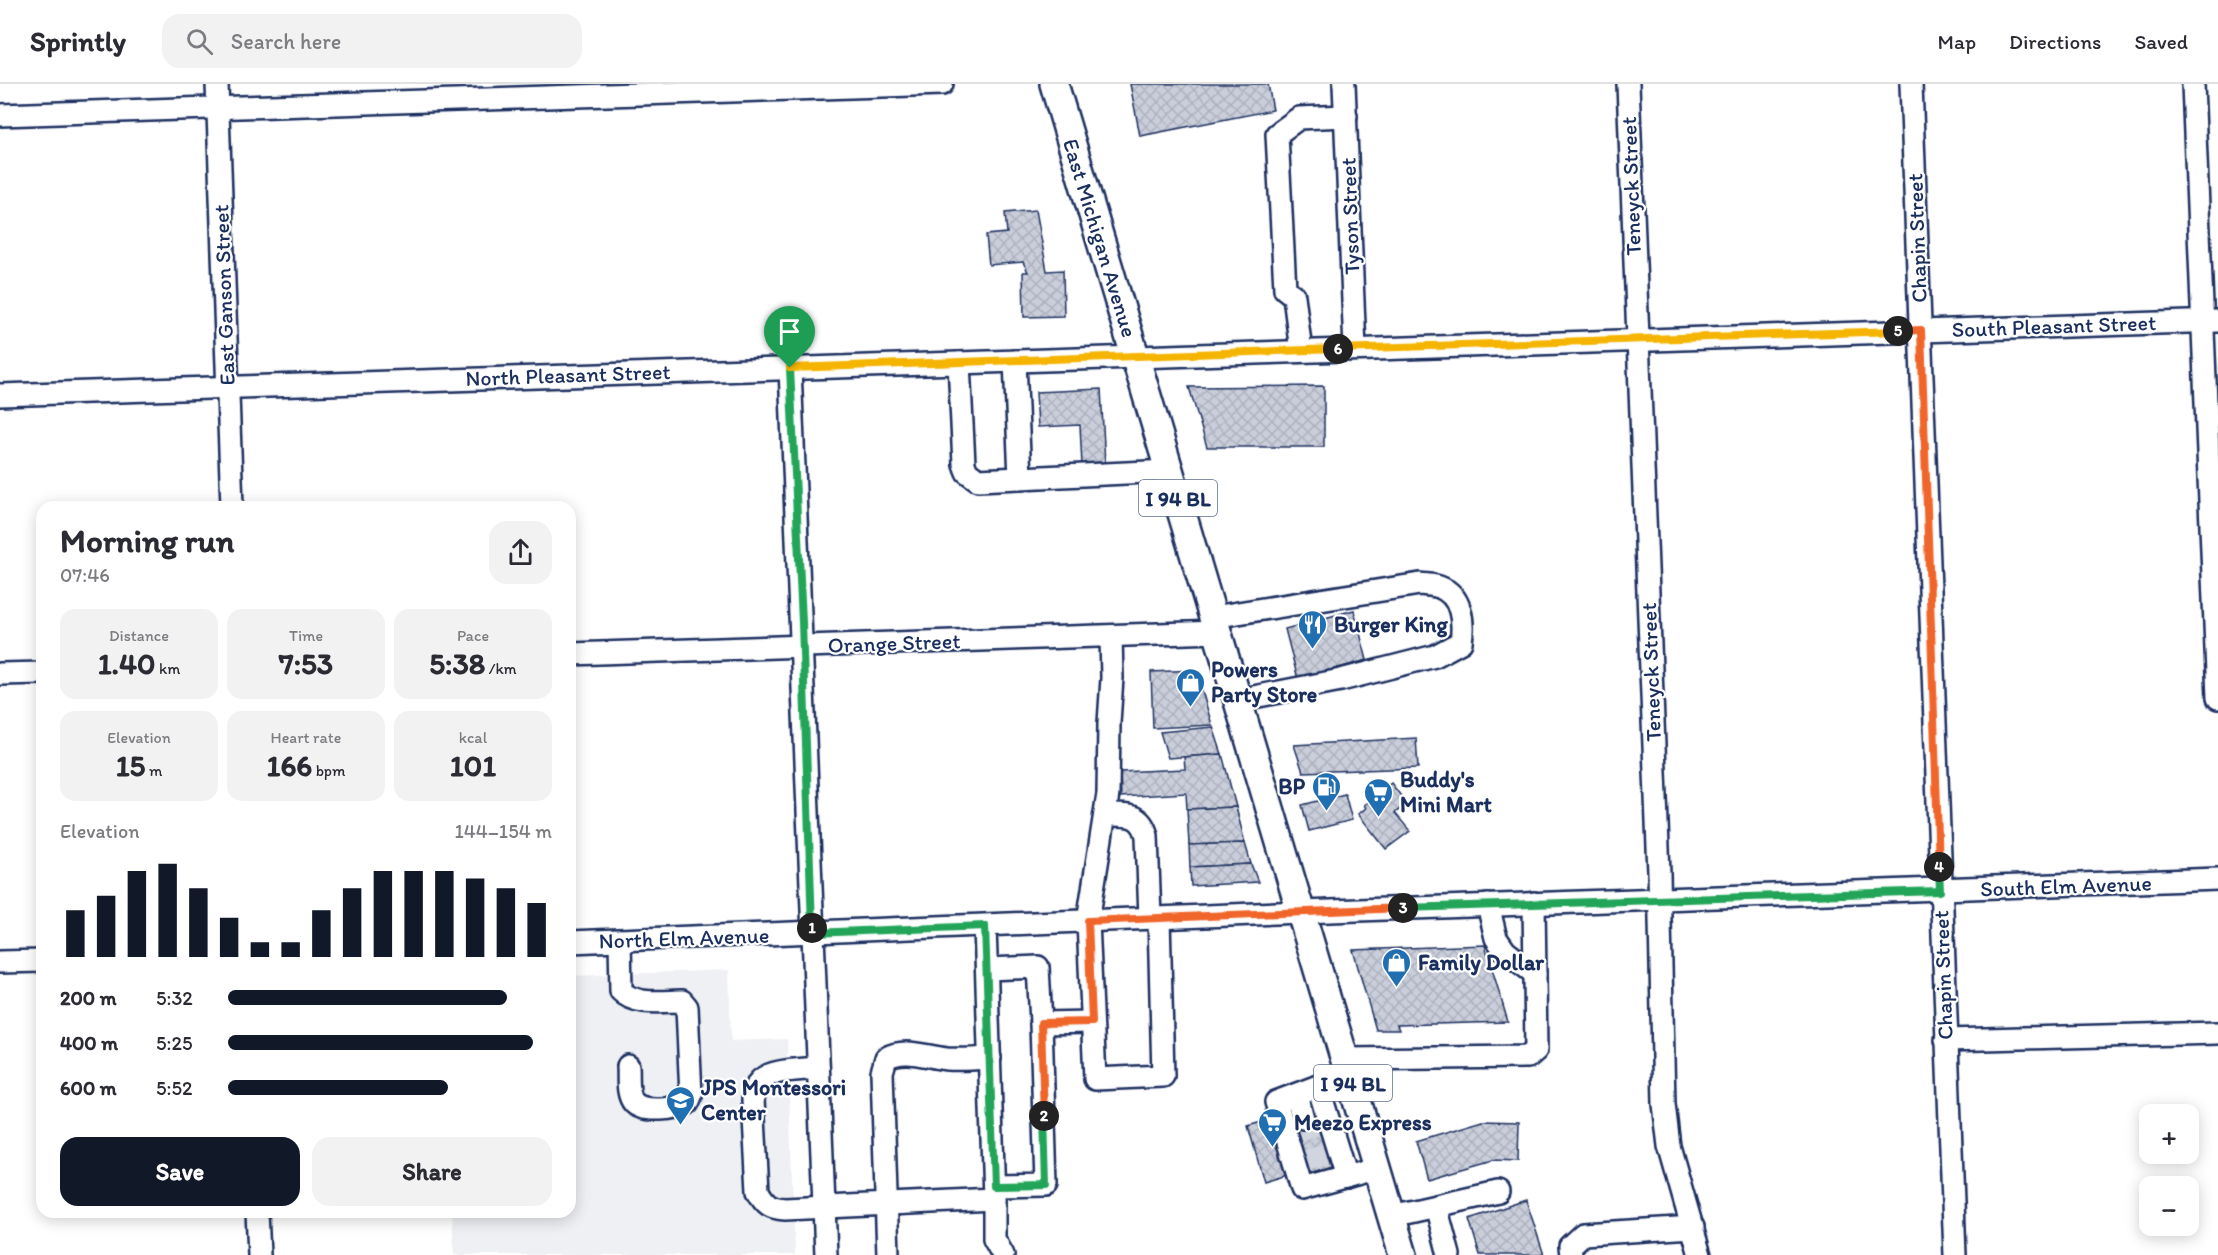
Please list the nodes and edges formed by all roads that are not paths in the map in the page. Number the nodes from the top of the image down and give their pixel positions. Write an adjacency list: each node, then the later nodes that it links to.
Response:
1 (217, 84): 9 (street, East Ganson Street)
2 (942, 84): 8 (street)
3 (1054, 84): 17 (main road, East Michigan Avenue / I 94 BL)
4 (1344, 84): 11 (street, Tyson Street)
5 (1628, 84): 14 (street, Teneyck Street)
6 (1911, 84): 13 (street, Chapin Street)
7 (2193, 84): 12 (street)
8 (859, 85): 9 (street)
9 (218, 107): 10 (street); 21 (street, East Ganson Street)
10 (0, 115)
11 (1346, 116): 15 (street, Tyson Street); 16 (street)
12 (2210, 321): 13 (street, South Pleasant Street); 32 (street)
13 (1921, 330): 14 (street, South Pleasant Street); 36 (street, Chapin Street)
14 (1636, 340): 15 (street, South Pleasant Street); 37 (street, Teneyck Street)
15 (1355, 349): 16 (street, South Pleasant Street)
16 (1301, 351): 17 (street, South Pleasant Street)
17 (1135, 357): 18 (street, North Pleasant Street); 23 (main road, East Michigan Avenue / I 94 BL)
18 (1015, 361): 19 (street, North Pleasant Street); 24 (street)
19 (959, 363): 20 (street, North Pleasant Street); 24 (street)
20 (790, 368): 21 (street, North Pleasant Street); 28 (street)
21 (228, 386): 22 (street, North Pleasant Street); 25 (street, East Ganson Street)
22 (0, 395)
23 (1169, 471): 24 (street); 26 (main road, East Michigan Avenue / I 94 BL)
24 (1020, 478)
25 (232, 501)
26 (1216, 625): 27 (street, Orange Street); 33 (main road, East Michigan Avenue / I 94 BL); 33 (street, Orange Street)
27 (1111, 636): 28 (street, Orange Street); 34 (street)
28 (803, 646): 29 (street, Orange Street); 44 (street)
29 (576, 654)
30 (36, 673): 31 (street)
31 (0, 675)
32 (2218, 698)
33 (1238, 700): 40 (main road, East Michigan Avenue / I 94 BL)
34 (1105, 814): 41 (street); 42 (street)
35 (2218, 879): 36 (street, South Elm Avenue)
36 (1940, 891): 37 (street, South Elm Avenue); 54 (street, Chapin Street)
37 (1660, 898): 38 (street, South Elm Avenue); 71 (street, Teneyck Street)
38 (1534, 903): 39 (street, South Elm Avenue); 50 (street)
39 (1488, 905): 40 (street, South Elm Avenue); 50 (street)
40 (1302, 912): 41 (street, North Elm Avenue); 57 (main road, East Michigan Avenue / I 94 BL)
41 (1154, 918): 42 (street, North Elm Avenue); 51 (street)
42 (1088, 921): 43 (street, North Elm Avenue); 51 (street)
43 (985, 926): 44 (street, North Elm Avenue); 49 (street)
44 (812, 933): 45 (street, North Elm Avenue); 58 (street)
45 (620, 940): 46 (street, North Elm Avenue); 56 (street)
46 (576, 942)
47 (36, 961): 48 (street)
48 (0, 962)
49 (987, 969): 52 (street); 55 (street)
50 (1535, 974): 57 (street)
51 (1092, 1022): 52 (street)
52 (1041, 1023): 64 (street)
53 (2218, 1034): 54 (street)
54 (1946, 1040): 80 (street, Chapin Street)
55 (990, 1058): 64 (street); 66 (street)
56 (628, 1066)
57 (1348, 1066): 59 (street); 62 (main road, East Michigan Avenue / I 94 BL)
58 (818, 1068): 68 (street); 68 (street)
59 (1318, 1086): 60 (street); 63 (street)
60 (1296, 1095): 61 (street); 63 (street)
61 (1303, 1118)
62 (1378, 1168): 63 (street); 69 (main road, East Michigan Avenue / I 94 BL)
63 (1346, 1177)
64 (994, 1192): 66 (street); 75 (street)
65 (1498, 1192): 67 (street)
66 (887, 1203): 68 (street); 74 (street)
67 (1436, 1206): 69 (street); 77 (street)
68 (824, 1207): 73 (street)
69 (1392, 1216): 76 (main road, East Michigan Avenue / I 94 BL)
70 (257, 1218): 72 (street)
71 (1693, 1227): 78 (street); 79 (street, Teneyck Street)
72 (259, 1255)
73 (826, 1255)
74 (888, 1255)
75 (1003, 1255)
76 (1403, 1255)
77 (1449, 1255)
78 (1571, 1255)
79 (1700, 1255)
80 (1955, 1255)

